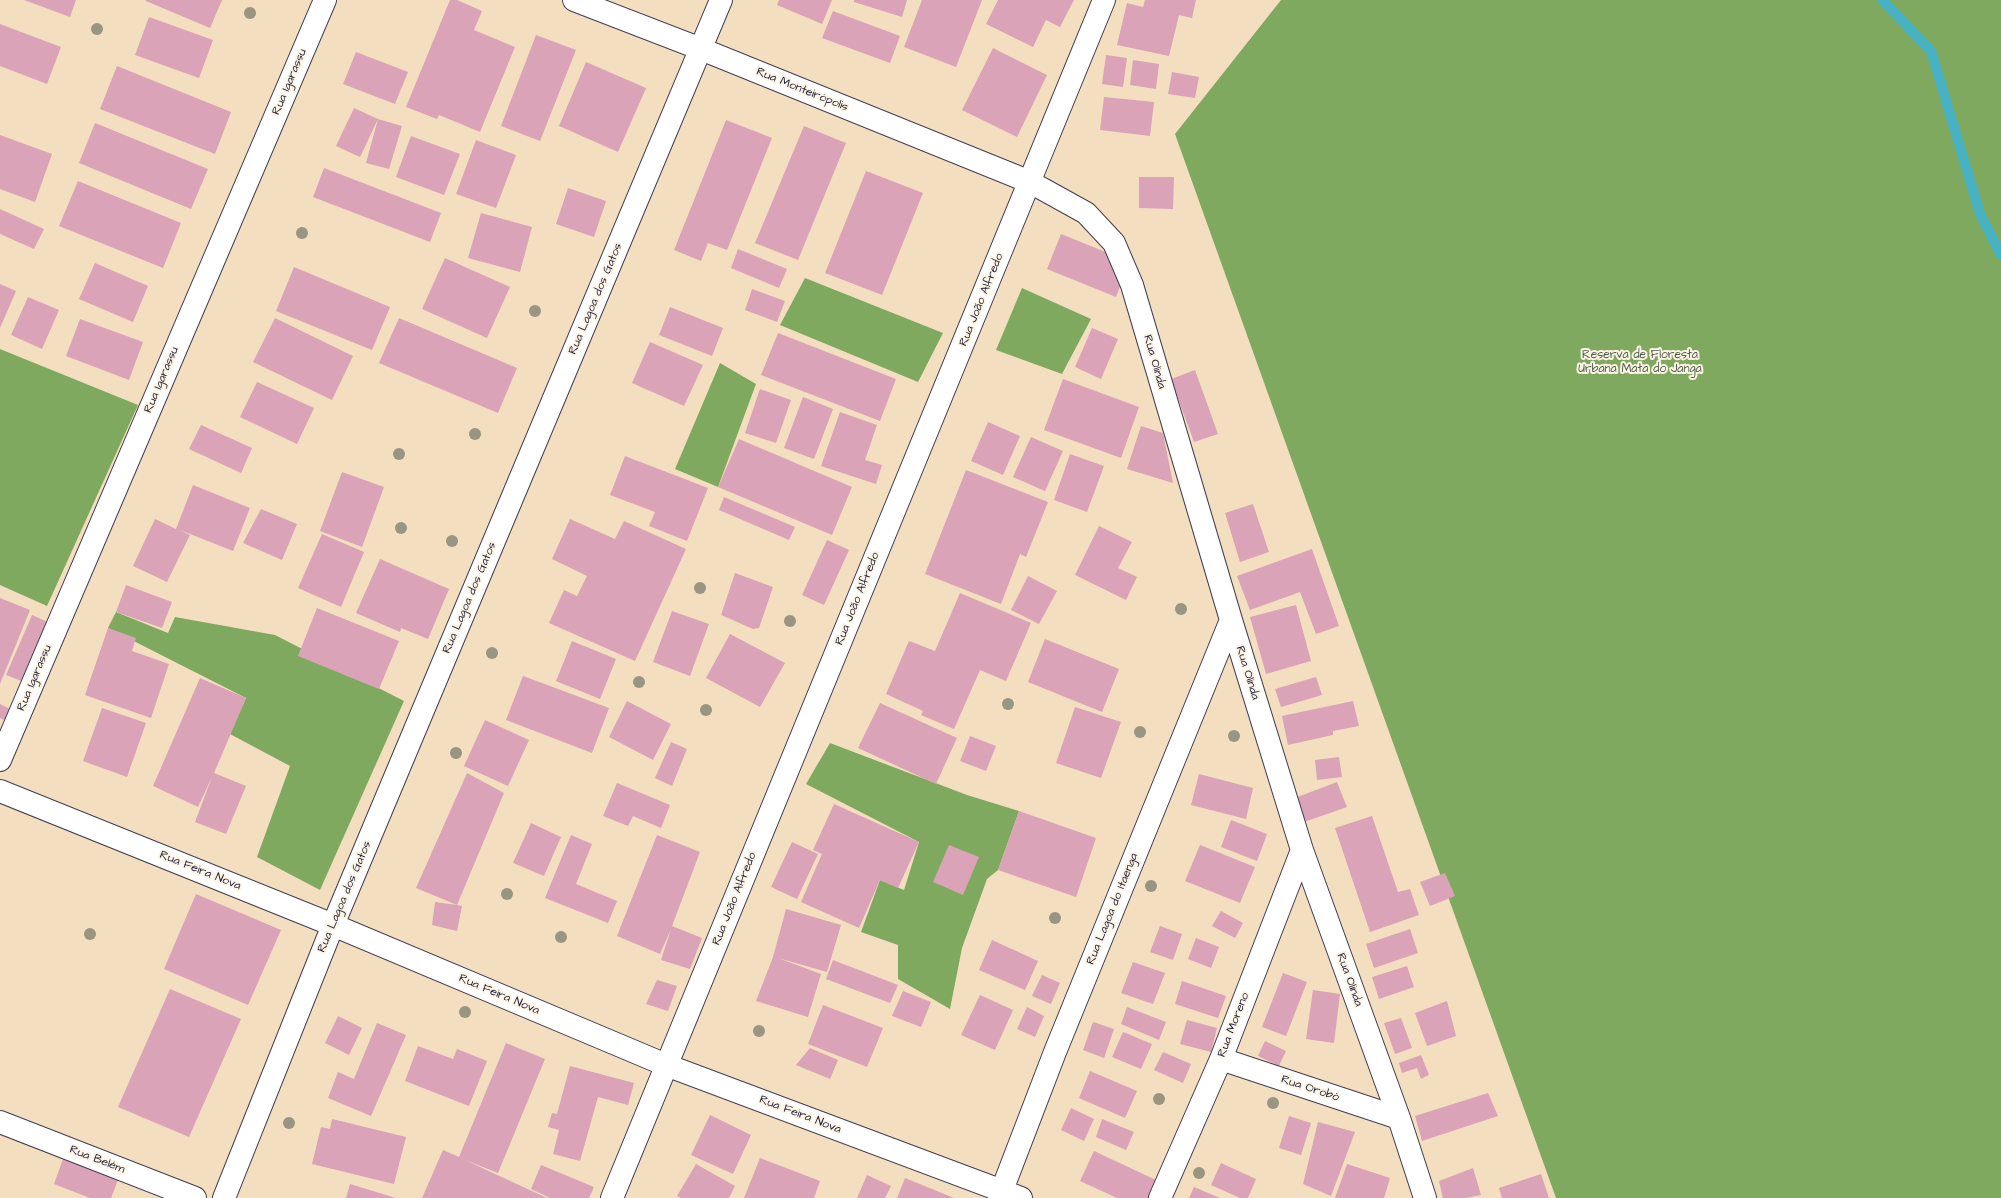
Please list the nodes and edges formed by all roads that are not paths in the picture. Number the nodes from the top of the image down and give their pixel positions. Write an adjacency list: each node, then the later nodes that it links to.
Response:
1 (325, 0): 8 (street, Rua Igarassu)
2 (574, 0): 5 (street, Rua Monteirópolis)
3 (721, 0): 5 (street, Rua Lagoa dos Gatos)
4 (1104, 0): 6 (street, Rua João Alfredo)
5 (701, 49): 6 (street, Rua Monteirópolis); 11 (street, Rua Lagoa dos Gatos)
6 (1030, 182): 7 (street, Rua Olinda); 13 (street, Rua João Alfredo)
7 (1231, 620): 10 (street, Rua Olinda); 16 (street, Rua Lagoa do Itaenga)
8 (0, 760)
9 (0, 791): 11 (street, Rua Feira Nova)
10 (1302, 850): 12 (street, Rua Moreno); 14 (street, Rua Olinda)
11 (332, 925): 13 (street, Rua Feira Nova); 18 (street, Rua Lagoa dos Gatos)
12 (1221, 1060): 14 (street, Rua Orobó); 20 (street, Rua Moreno)
13 (666, 1065): 16 (street, Rua Feira Nova); 19 (street, Rua João Alfredo)
14 (1399, 1118): 21 (street, Rua Olinda)
15 (0, 1122): 17 (street, Rua Belém)
16 (1007, 1196)
17 (195, 1198)
18 (224, 1198)
19 (612, 1198)
20 (1160, 1198)
21 (1425, 1198)

